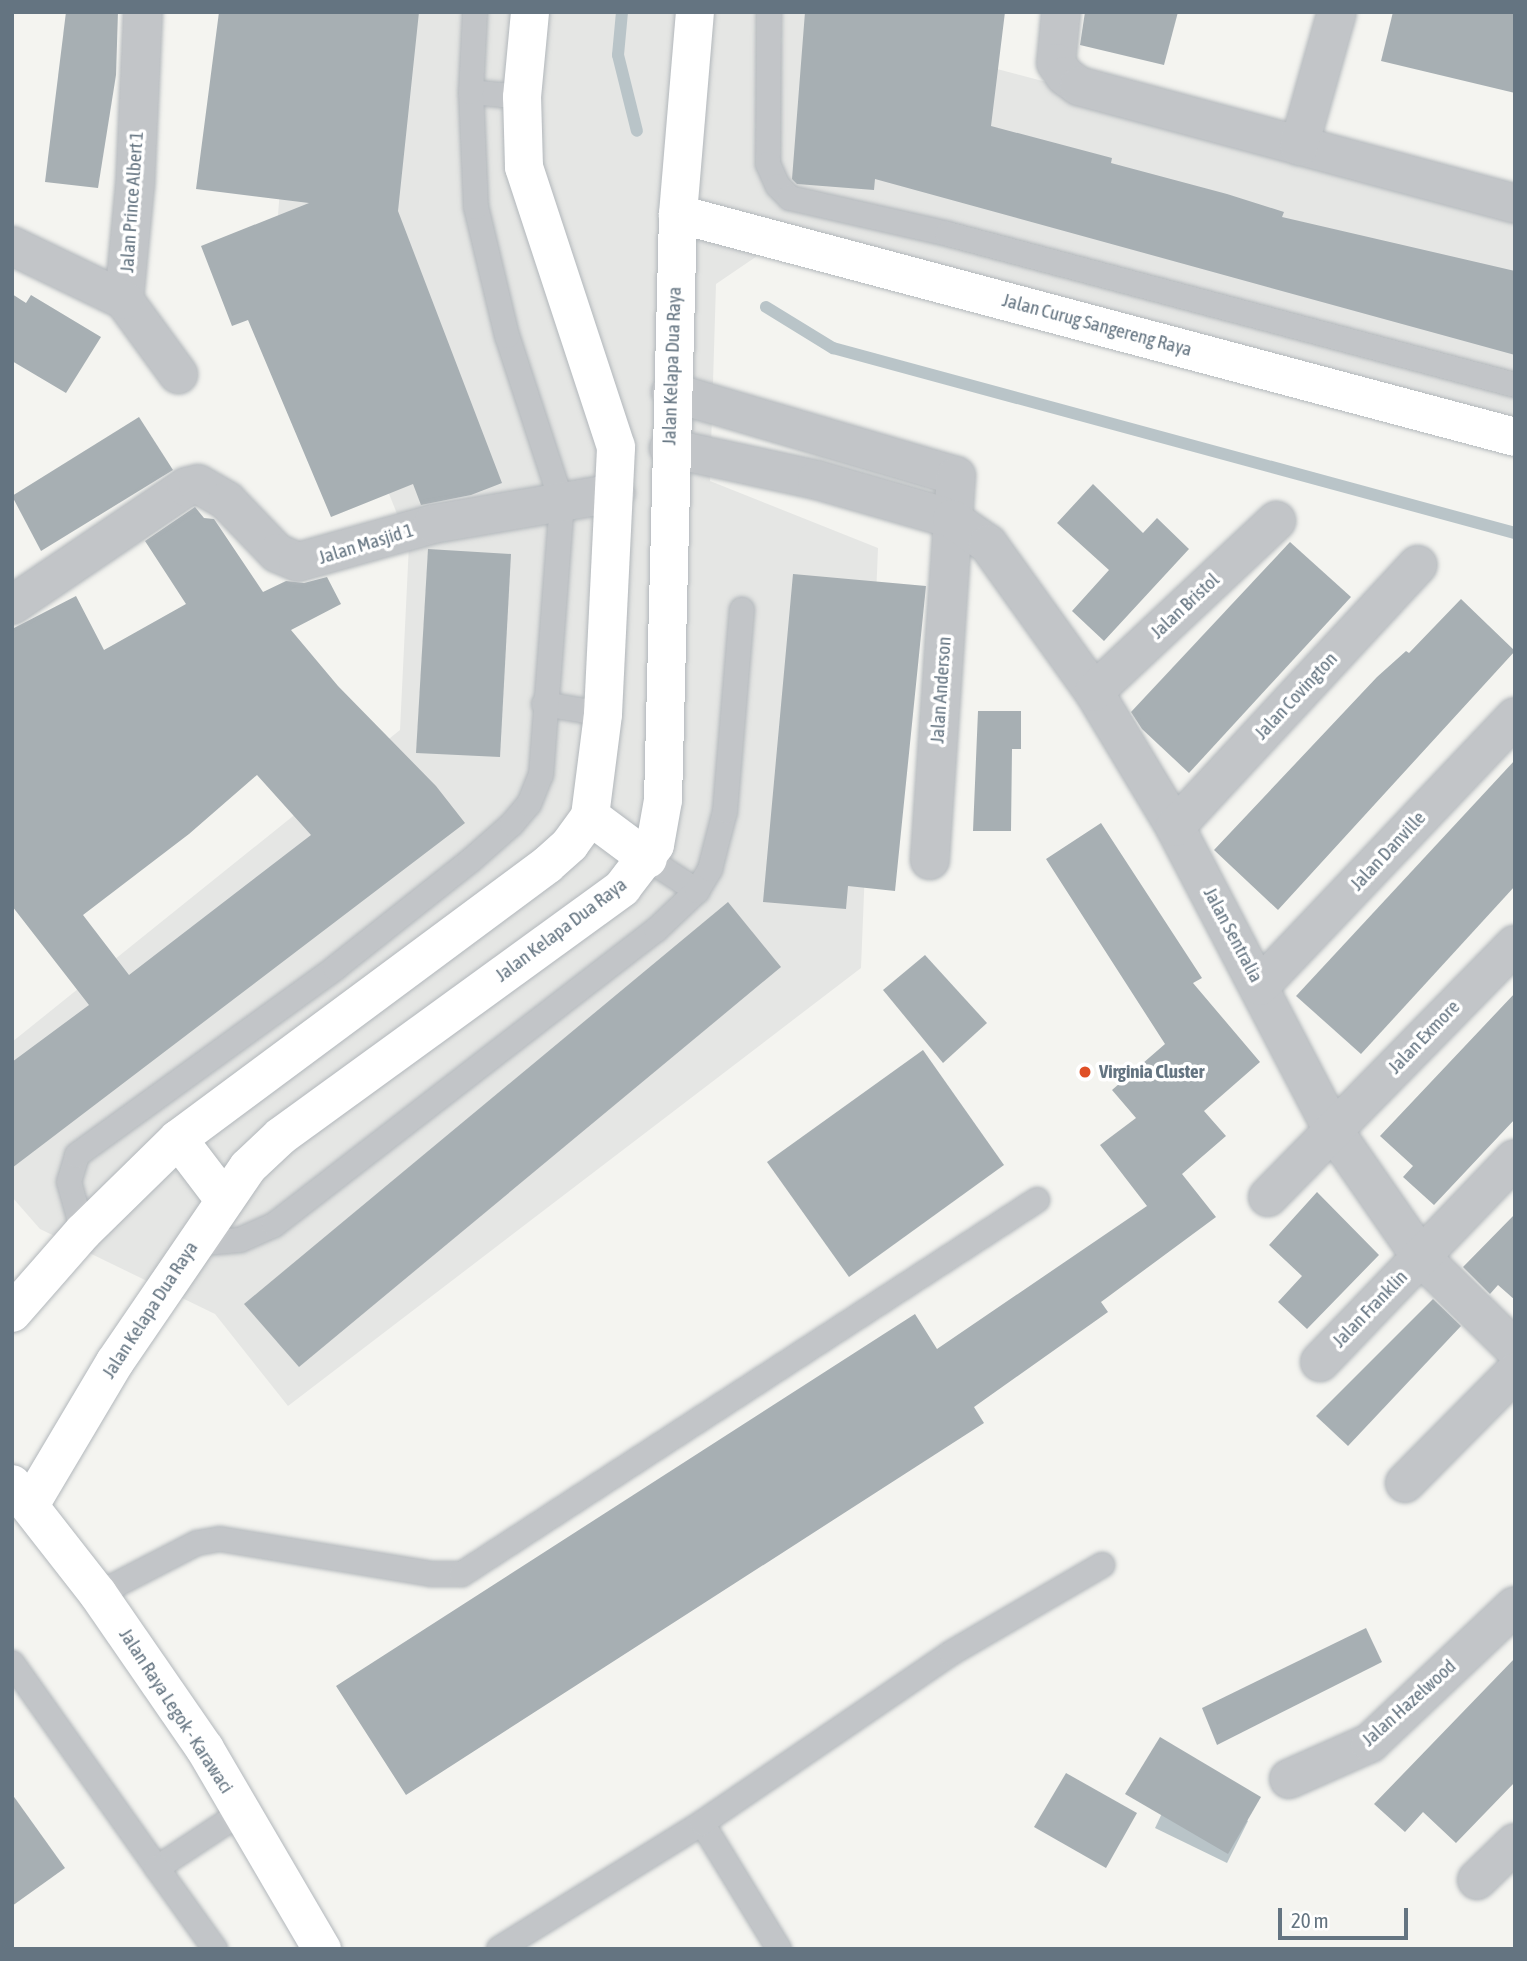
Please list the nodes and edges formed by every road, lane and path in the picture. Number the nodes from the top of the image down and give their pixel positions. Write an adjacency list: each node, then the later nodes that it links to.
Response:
1 (143, 12): 14 (street, Jalan Prince Albert 1)
2 (475, 12): 8 (lane)
3 (530, 12): 9 (main road)
4 (695, 12): 12 (main road, Jalan Kelapa Dua Raya)
5 (769, 12): 16 (lane)
6 (1061, 12): 10 (street)
7 (1337, 12): 10 (street)
8 (471, 92): 9 (lane); 21 (lane)
9 (522, 97): 20 (main road)
10 (1300, 146): 11 (street)
11 (1515, 204)
12 (678, 214): 17 (main road, Jalan Kelapa Dua Raya); 18 (main road, Jalan Curug Sangereng Raya)
13 (12, 246): 14 (street)
14 (124, 300): 15 (street, Jalan Prince Albert 1)
15 (178, 374)
16 (1515, 385)
17 (671, 392): 19 (main road, Jalan Kelapa Dua Raya); 22 (street, Jalan Anderson)
18 (1515, 437)
19 (669, 448): 22 (street, Jalan Sentralia); 33 (main road, Jalan Kelapa Dua Raya)
20 (615, 493): 21 (street, Jalan Masjid 1); 29 (main road)
21 (562, 503): 25 (street, Jalan Masjid 1); 28 (lane)
22 (952, 519): 27 (street, Jalan Sentralia); 34 (street, Jalan Anderson)
23 (1276, 521): 27 (street, Jalan Bristol)
24 (1418, 565): 32 (street, Jalan Covington)
25 (12, 605)
26 (741, 610): 35 (lane)
27 (1094, 692): 32 (street, Jalan Sentralia)
28 (544, 704): 29 (lane); 44 (lane)
29 (603, 714): 31 (main road)
30 (1515, 717): 37 (street, Jalan Danville)
31 (590, 816): 33 (main road); 39 (main road)
32 (1175, 827): 37 (street, Jalan Sentralia)
33 (648, 859): 35 (lane); 42 (main road, Jalan Kelapa Dua Raya)
34 (930, 860)
35 (697, 891): 45 (lane)
36 (1515, 944): 38 (street, Jalan Exmore)
37 (1261, 986): 38 (street, Jalan Sentralia)
38 (1333, 1130): 41 (street, Jalan Exmore); 46 (street, Jalan Sentralia)
39 (178, 1139): 42 (main road); 44 (main road)
40 (1515, 1159): 46 (street, Jalan Franklin)
41 (1268, 1197)
42 (223, 1198): 45 (main road, Jalan Kelapa Dua Raya)
43 (1037, 1200): 54 (lane)
44 (83, 1232): 47 (main road)
45 (193, 1244): 52 (main road, Jalan Kelapa Dua Raya)
46 (1421, 1257): 48 (street, Jalan Sentralia); 49 (street, Jalan Franklin)
47 (12, 1313)
48 (1515, 1349)
49 (1320, 1362)
50 (1515, 1372): 51 (street)
51 (1405, 1483)
52 (21, 1494): 54 (main road, Jalan Raya Legok - Karawaci)
53 (1102, 1565): 59 (lane)
54 (98, 1594): 58 (main road, Jalan Raya Legok - Karawaci)
55 (1515, 1606): 57 (street, Jalan Hazelwood)
56 (12, 1663): 61 (lane)
57 (1289, 1779)
58 (242, 1812): 61 (lane); 64 (main road, Jalan Raya Legok - Karawaci)
59 (702, 1823): 65 (lane); 66 (lane)
60 (1515, 1843): 62 (street)
61 (157, 1868): 63 (lane)
62 (1477, 1880)
63 (215, 1949)
64 (322, 1949)
65 (499, 1949)
66 (779, 1949)

